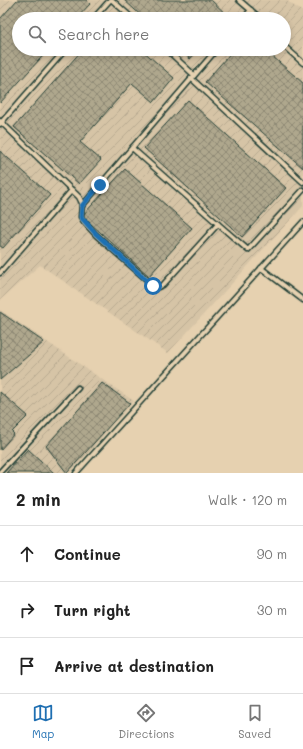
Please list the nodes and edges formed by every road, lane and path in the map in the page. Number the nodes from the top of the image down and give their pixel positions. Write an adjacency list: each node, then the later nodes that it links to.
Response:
1 (111, 0): 4 (lane); 5 (lane)
2 (239, 0): 3 (lane)
3 (251, 10)
4 (100, 12)
5 (125, 12)
6 (291, 52): 10 (lane)
7 (60, 56): 12 (lane)
8 (173, 56): 11 (lane)
9 (211, 56): 11 (lane)
10 (303, 63)
11 (193, 76): 13 (lane); 14 (lane)
12 (1, 122): 15 (lane)
13 (132, 148): 17 (lane); 19 (lane)
14 (303, 182)
15 (72, 190): 17 (lane); 21 (lane)
16 (303, 190): 19 (lane)
17 (82, 206): 19 (lane)
18 (303, 222): 20 (lane)
19 (218, 224)
20 (261, 268): 22 (lane); 25 (lane)
21 (0, 273)
22 (303, 300)
23 (78, 388): 24 (lane)
24 (0, 472)
25 (76, 473)

